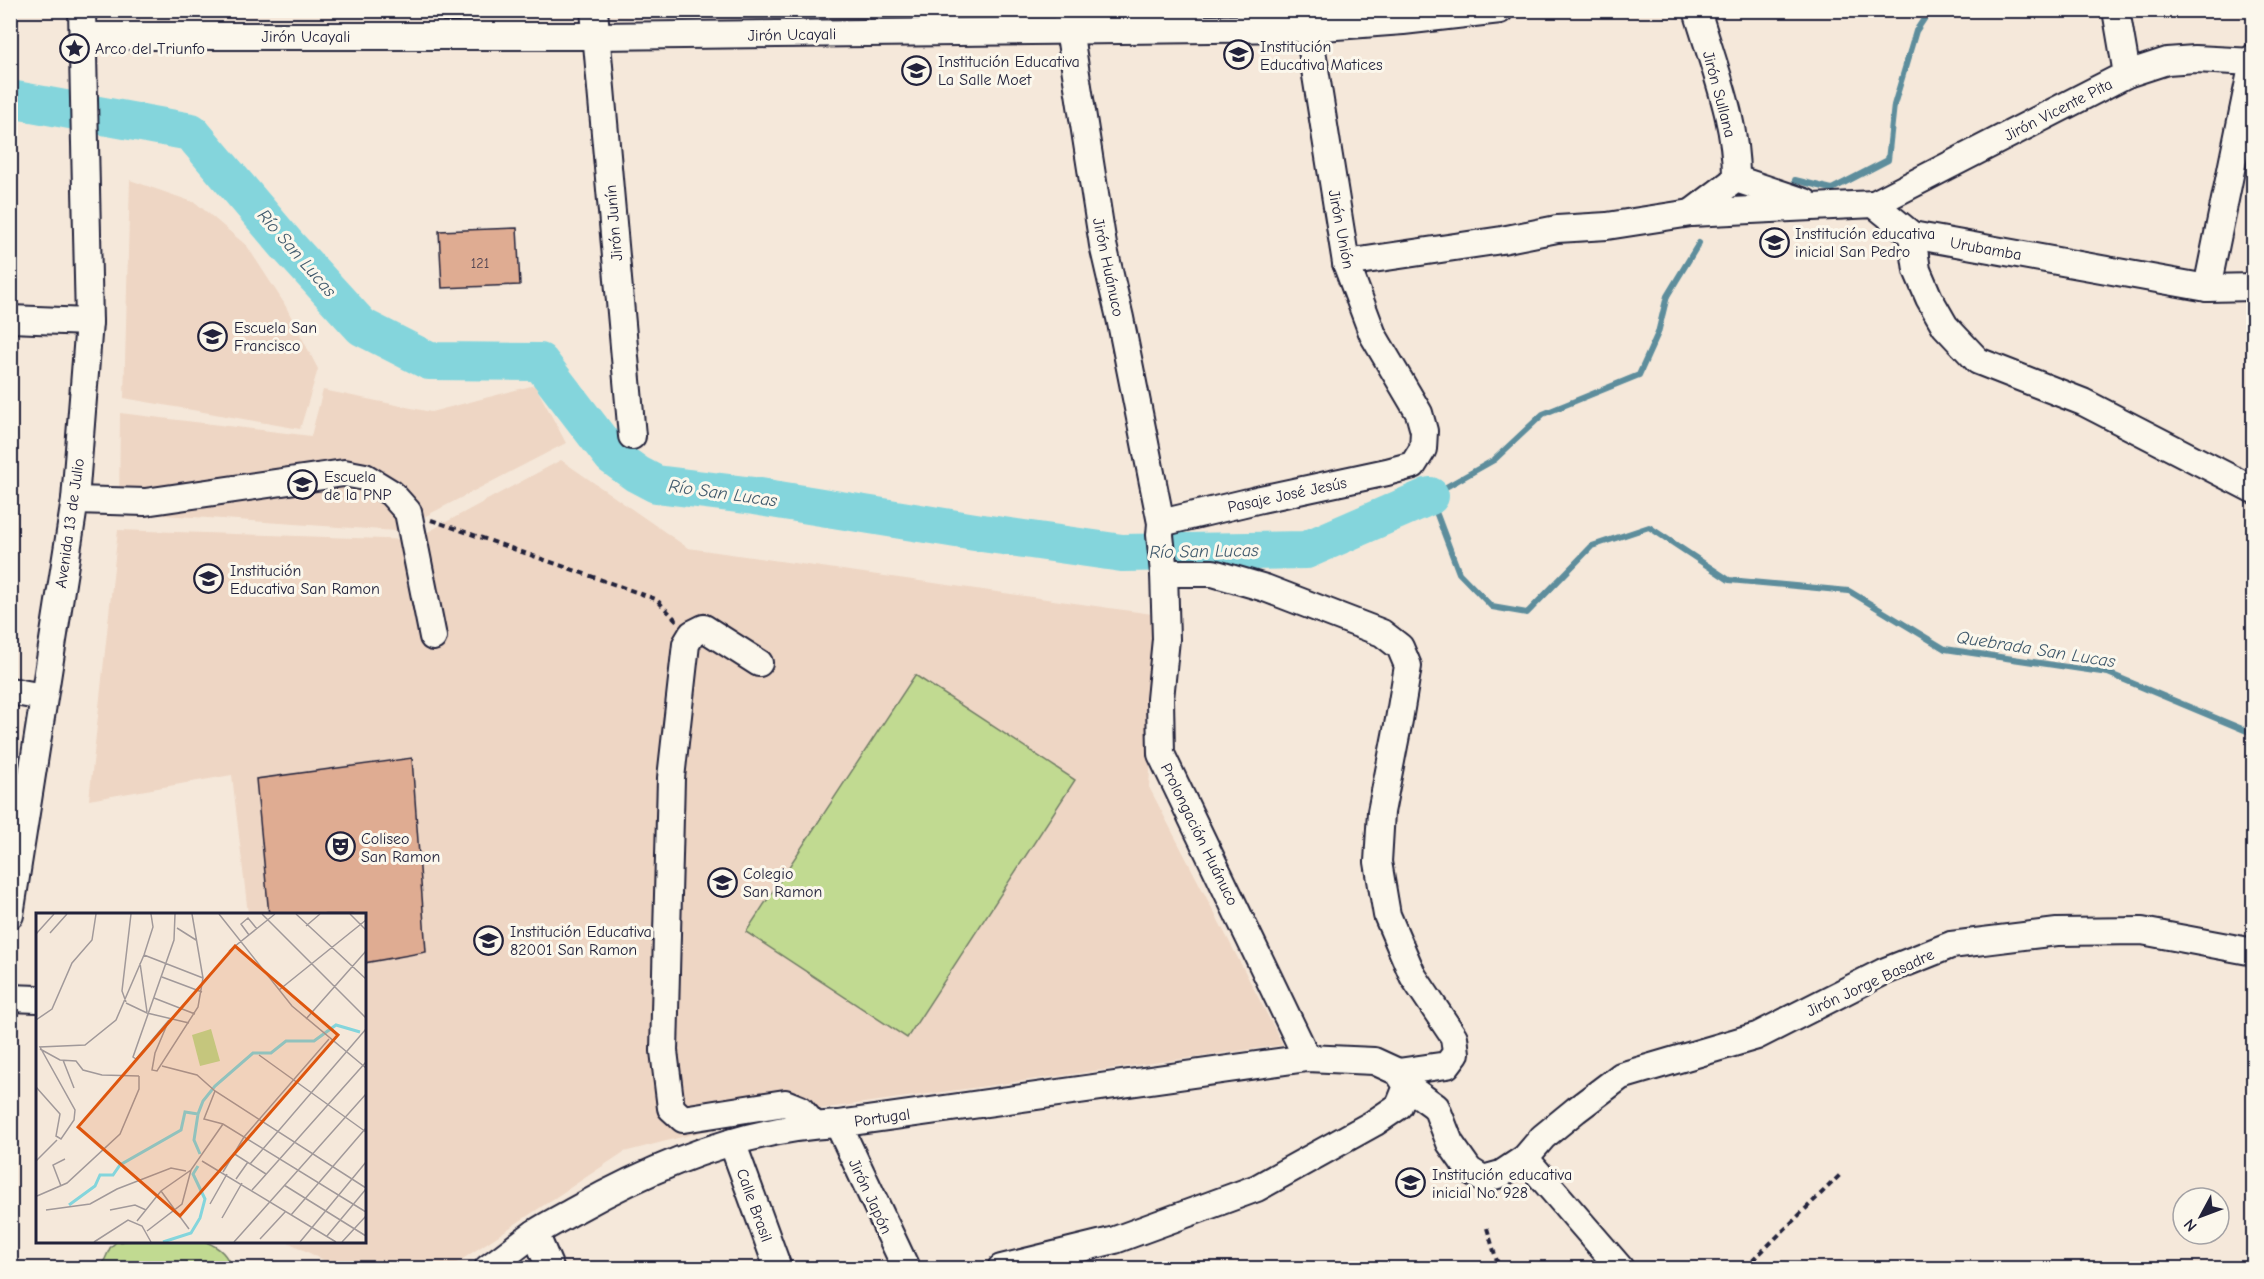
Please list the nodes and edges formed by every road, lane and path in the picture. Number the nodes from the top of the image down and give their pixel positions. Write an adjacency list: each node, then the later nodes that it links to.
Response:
1 (82, 10): 8 (street, Avenida 13 de Julio)
2 (594, 10): 9 (street, Jirón Junín)
3 (1697, 10): 12 (street, Jirón Sullana)
4 (2116, 10): 11 (street)
5 (1492, 11): 6 (street, Jirón Ucayali)
6 (1307, 19): 7 (street, Jirón Ucayali); 17 (street, Jirón Unión)
7 (1067, 20): 9 (street, Jirón Ucayali); 27 (street, Jirón Huánuco)
8 (83, 36): 9 (street, Jirón Ucayali); 21 (street, Avenida 13 de Julio)
9 (596, 36): 22 (street, Jirón Junín)
10 (2253, 60): 11 (street, Jirón Vicente Pita); 19 (street)
11 (2127, 74): 13 (street, Jirón Vicente Pita)
12 (1736, 179): 14 (street); 15 (street)
13 (1874, 204): 14 (street); 16 (street, Urubamba)
14 (1816, 206): 15 (street)
15 (1691, 213): 17 (street)
16 (1912, 235): 19 (street, Urubamba); 24 (street)
17 (1346, 263): 23 (street, Jirón Unión)
18 (2253, 287): 19 (street, Urubamba)
19 (2207, 288)
20 (10, 319): 21 (street)
21 (88, 322): 25 (street, Avenida 13 de Julio)
22 (632, 436)
23 (1413, 465): 27 (street, Pasaje José Jesús)
24 (2253, 490)
25 (75, 500): 26 (street); 33 (street, Avenida 13 de Julio)
26 (408, 512): 29 (street); 30 (path)
27 (1161, 529): 28 (street, Prolongación Huánuco)
28 (1164, 567): 38 (street, Prolongación Huánuco); 39 (street)
29 (434, 637)
30 (686, 644): 31 (street); 40 (street)
31 (759, 663)
32 (10, 691): 33 (street)
33 (43, 697): 34 (street, Avenida 13 de Julio)
34 (10, 915)
35 (2253, 952): 42 (street, Jirón Jorge Basadre)
36 (10, 998): 37 (street)
37 (36, 999)
38 (1307, 1058): 39 (street, Portugal); 40 (street, Portugal)
39 (1403, 1079): 42 (street, Jirón Jorge Basadre); 50 (street)
40 (826, 1124): 41 (street, Portugal); 49 (street, Jirón Japón)
41 (732, 1142): 45 (street, Portugal); 48 (street, Calle Brasil)
42 (1525, 1158): 52 (street)
43 (1840, 1175): 53 (path)
44 (1487, 1228): 51 (path)
45 (535, 1233): 46 (street, Portugal); 47 (street)
46 (488, 1269)
47 (550, 1269)
48 (778, 1269)
49 (906, 1269)
50 (1001, 1269)
51 (1499, 1269)
52 (1620, 1269)
53 (1745, 1269)

